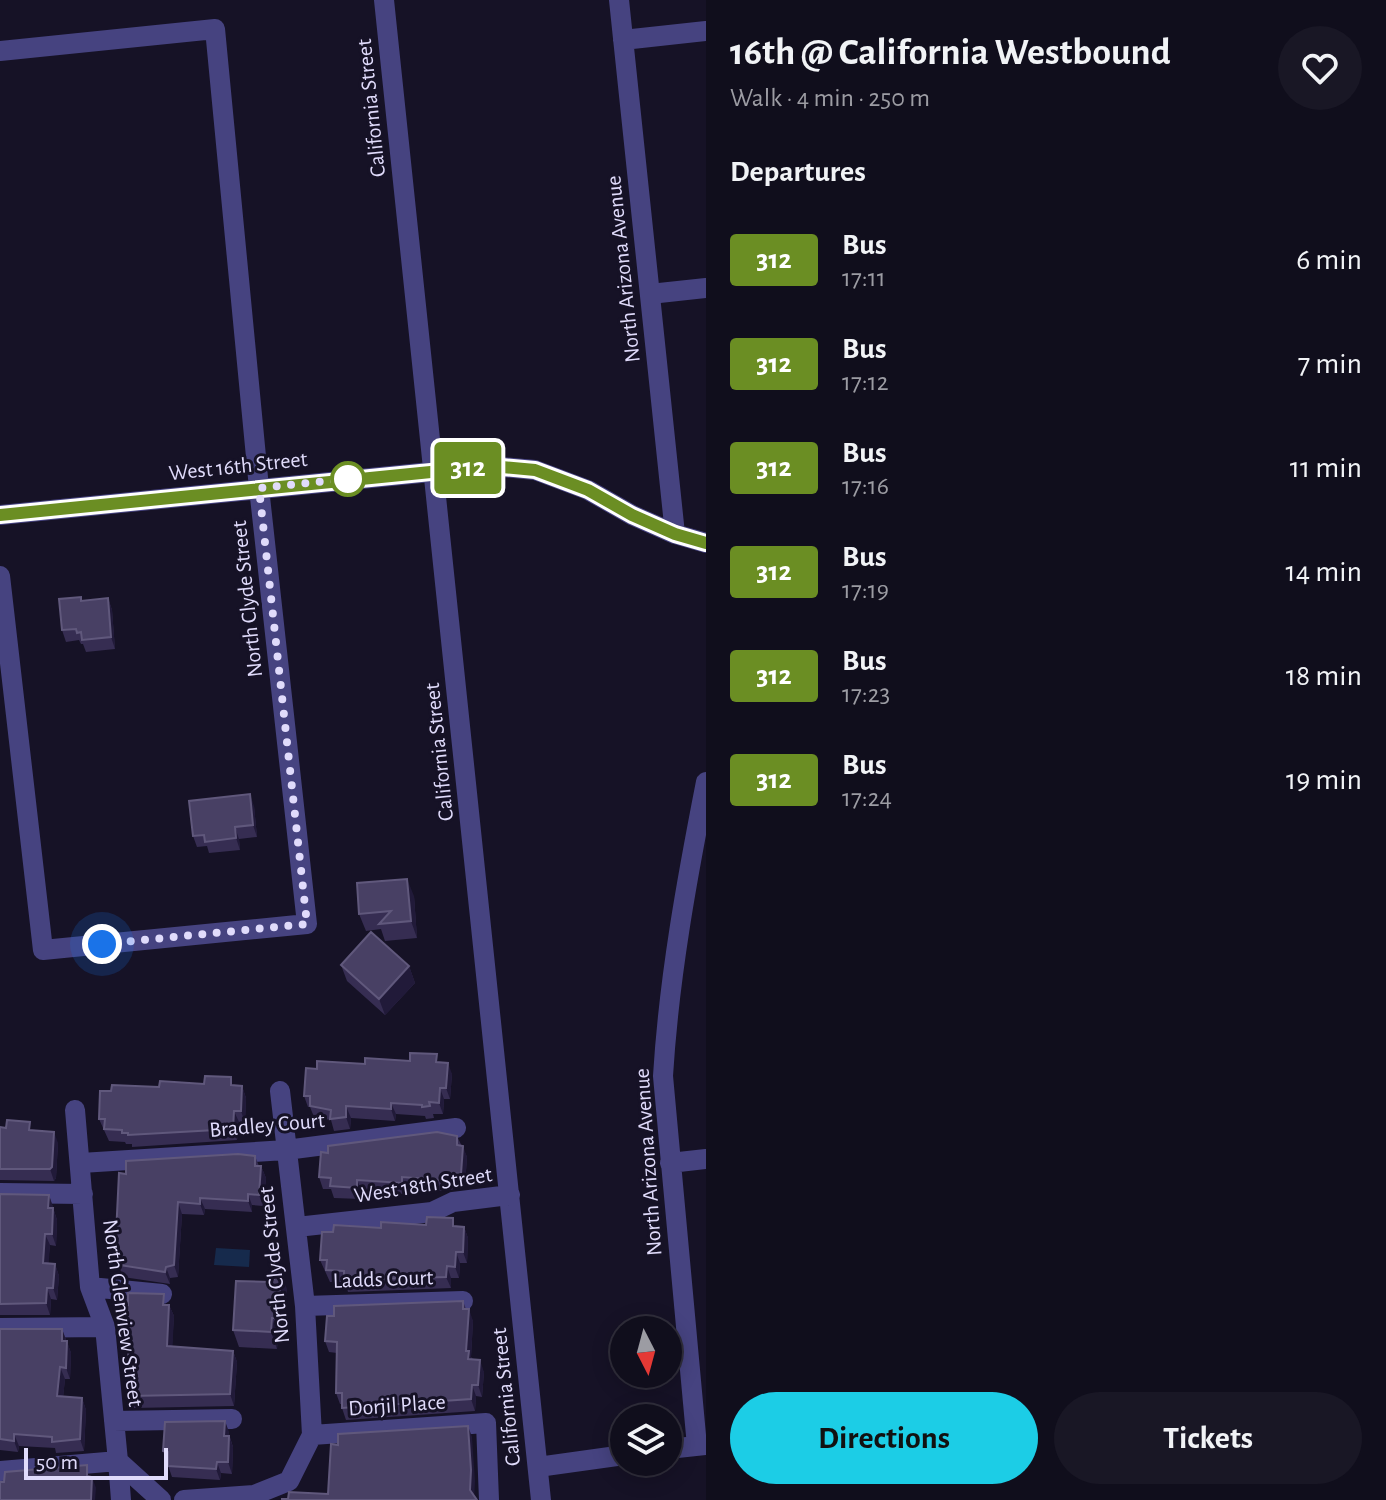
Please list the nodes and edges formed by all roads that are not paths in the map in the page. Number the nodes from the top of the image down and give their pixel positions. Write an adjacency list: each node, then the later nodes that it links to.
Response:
1 (384, 0): 8 (street, California Street)
2 (619, 0): 4 (street, North Arizona Avenue)
3 (706, 31): 4 (street)
4 (623, 40): 7 (street, North Arizona Avenue)
5 (0, 51): 9 (street, North Clyde Street)
6 (706, 288): 7 (street)
7 (650, 294): 11 (street, North Arizona Avenue)
8 (433, 470): 9 (street, West 16th Street); 11 (street, West 16th Street); 25 (street, California Street)
9 (259, 488): 10 (street, West 16th Street); 13 (street, North Clyde Street)
10 (0, 515)
11 (675, 534): 12 (street, West 16th Street)
12 (706, 543)
13 (0, 576)
14 (706, 782): 15 (street, North Arizona Avenue)
15 (697, 868): 22 (street, North Arizona Avenue)
16 (280, 1091): 19 (street, North Clyde Street)
17 (75, 1110): 21 (street, North Glenview Street)
18 (456, 1128): 19 (street, Bradley Court)
19 (286, 1150): 21 (street, Bradley Court); 26 (street, North Clyde Street)
20 (706, 1159): 22 (street)
21 (81, 1163): 24 (street, North Glenview Street)
22 (670, 1163): 36 (street, North Arizona Avenue)
23 (0, 1193): 24 (street)
24 (83, 1194): 27 (street, North Glenview Street)
25 (510, 1195): 26 (street, West 18th Street); 40 (street, California Street)
26 (297, 1227): 30 (street, North Clyde Street)
27 (90, 1287): 28 (street); 31 (street, North Glenview Street)
28 (162, 1294)
29 (463, 1301): 30 (street, Ladds Court)
30 (305, 1306): 35 (street, North Clyde Street)
31 (105, 1327): 32 (street); 34 (street, North Glenview Street)
32 (0, 1328)
33 (232, 1419): 34 (street)
34 (114, 1421): 39 (street, North Glenview Street)
35 (312, 1435): 42 (street); 46 (street, Dorjil Place)
36 (702, 1445): 37 (street)
37 (682, 1447)
38 (610, 1457): 40 (street)
39 (118, 1461): 41 (street); 43 (street, North Glenview Street); 44 (street)
40 (538, 1467): 47 (street, California Street)
41 (0, 1471)
42 (254, 1498): 45 (street)
43 (121, 1500)
44 (161, 1500)
45 (184, 1500)
46 (489, 1500)
47 (541, 1500)

